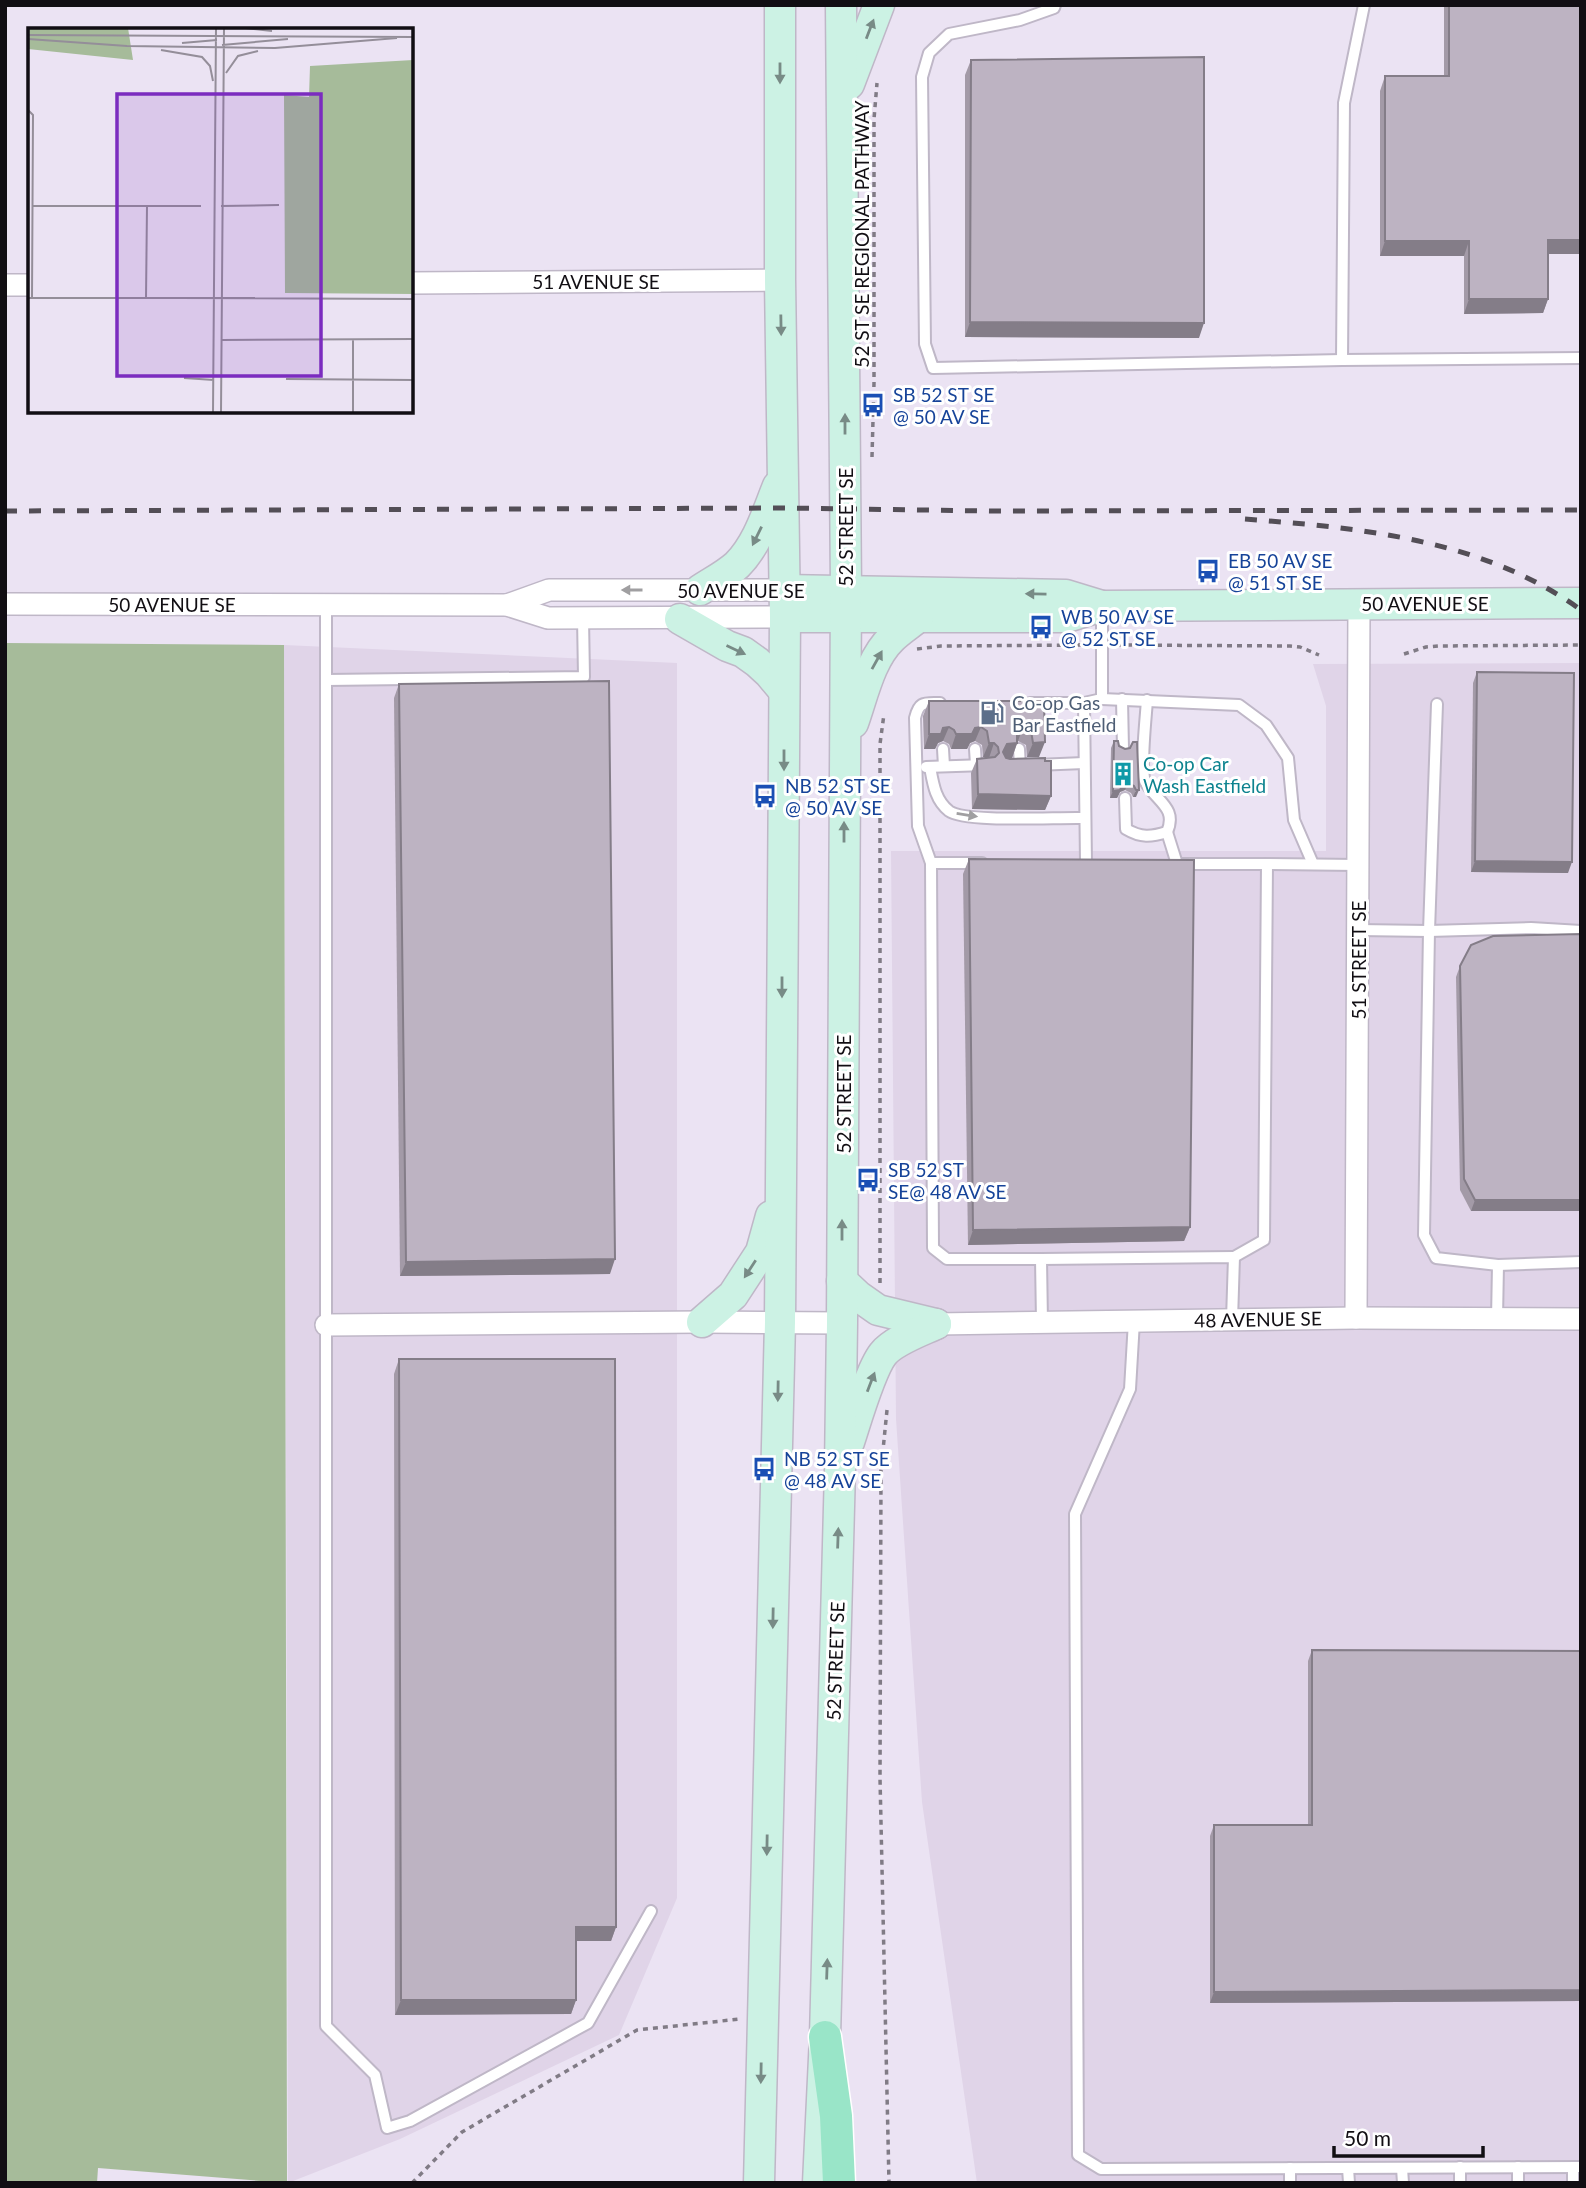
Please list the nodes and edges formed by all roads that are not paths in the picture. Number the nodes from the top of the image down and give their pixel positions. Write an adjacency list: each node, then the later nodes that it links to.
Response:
1 (780, 5): 7 (main road, one-way to 7)
2 (841, 5): 6 (main road, 52 STREET SE)
3 (879, 5): 6 (main road, one-way to 3)
4 (1055, 5): 12 (lane)
5 (1364, 5): 12 (lane)
6 (843, 97): 19 (main road, 52 STREET SE, one-way to 6)
7 (780, 280): 8 (street, 51 AVENUE SE); 13 (main road, one-way to 13)
8 (413, 282)
9 (5, 285): 10 (street)
10 (28, 285)
11 (1581, 358): 12 (lane)
12 (1342, 360)
13 (783, 473): 14 (main road, one-way to 14); 18 (main road)
14 (700, 590): 18 (street, 50 AVENUE SE); 21 (street, 50 AVENUE SE, one-way to 21)
15 (1359, 603): 16 (main road, 50 AVENUE SE); 22 (main road, 50 AVENUE SE); 58 (street, 51 STREET SE)
16 (1581, 603)
17 (5, 604): 20 (street, 50 AVENUE SE)
18 (784, 604): 19 (main road, 50 AVENUE SE); 25 (street, 50 AVENUE SE); 27 (main road)
19 (845, 604): 22 (main road, 50 AVENUE SE, one-way to 19); 23 (main road, 50 AVENUE SE); 35 (main road, 52 STREET SE)
20 (326, 605): 21 (street, 50 AVENUE SE); 26 (lane)
21 (507, 605): 24 (street, 50 AVENUE SE)
22 (1102, 606): 23 (main road, 50 AVENUE SE); 28 (lane)
23 (918, 617): 35 (main road, one-way to 23)
24 (583, 618): 25 (street, 50 AVENUE SE); 26 (lane)
25 (680, 619): 27 (main road, one-way to 27)
26 (326, 680): 78 (lane)
27 (784, 691): 62 (main road, one-way to 62)
28 (1102, 699): 29 (lane); 32 (lane)
29 (1122, 699): 30 (lane); 39 (lane)
30 (1147, 700): 48 (lane); 57 (lane)
31 (1017, 703): 32 (lane)
32 (1084, 703): 40 (lane)
33 (1437, 704): 61 (lane)
34 (943, 716): 44 (lane)
35 (844, 746): 67 (main road, 52 STREET SE, one-way to 35)
36 (943, 749): 41 (lane)
37 (975, 749): 41 (lane)
38 (1019, 749): 43 (lane)
39 (1123, 749)
40 (1084, 763): 43 (lane); 47 (lane)
41 (944, 766): 45 (lane)
42 (1005, 766): 43 (lane)
43 (1020, 766)
44 (916, 767): 45 (lane); 49 (lane)
45 (929, 767): 47 (lane, one-way to 47)
46 (1125, 798): 48 (lane)
47 (1084, 818): 52 (lane)
48 (1167, 832): 55 (lane)
49 (931, 863): 50 (lane); 64 (lane)
50 (996, 863)
51 (1073, 863): 52 (lane)
52 (1086, 863): 53 (lane)
53 (1099, 863)
54 (1164, 863): 55 (lane)
55 (1177, 864): 56 (lane)
56 (1267, 864): 57 (lane); 63 (lane)
57 (1312, 864): 58 (lane)
58 (1358, 864): 59 (street, 51 STREET SE)
59 (1358, 930): 61 (lane); 68 (street, 51 STREET SE)
60 (1581, 931): 61 (lane)
61 (1429, 932): 66 (lane)
62 (781, 1182): 73 (main road, one-way to 73); 74 (main road)
63 (1234, 1257): 64 (lane); 71 (lane)
64 (1041, 1259): 75 (lane)
65 (1581, 1262): 66 (lane)
66 (1498, 1265): 69 (lane)
67 (842, 1281): 76 (main road, 52 STREET SE); 77 (main road)
68 (1356, 1318): 69 (street, 48 AVENUE SE); 71 (street, 48 AVENUE SE)
69 (1497, 1319): 70 (street, 48 AVENUE SE)
70 (1581, 1319)
71 (1232, 1320): 72 (street, 48 AVENUE SE)
72 (1135, 1321): 75 (street, 48 AVENUE SE); 90 (lane)
73 (702, 1322): 74 (street); 78 (street)
74 (780, 1322): 76 (street); 91 (main road, one-way to 91)
75 (1042, 1322): 77 (street, 48 AVENUE SE)
76 (842, 1323): 79 (main road, 52 STREET SE)
77 (936, 1324): 79 (main road, one-way to 77)
78 (326, 1325): 80 (lane)
79 (840, 1469): 81 (main road, 52 STREET SE, one-way to 79)
80 (652, 1911)
81 (825, 2037): 92 (main road, 52 STREET SE); 93 (main road)
82 (1460, 2167): 83 (lane); 89 (lane); 100 (lane)
83 (1518, 2167): 84 (lane); 101 (lane)
84 (1577, 2167): 102 (lane)
85 (1177, 2168): 86 (lane); 90 (lane); 95 (lane)
86 (1237, 2168): 87 (lane); 96 (lane)
87 (1290, 2168): 88 (lane); 97 (lane)
88 (1348, 2168): 89 (lane); 98 (lane)
89 (1402, 2168): 99 (lane)
90 (1120, 2169): 94 (lane)
91 (759, 2183)
92 (818, 2183)
93 (839, 2183)
94 (1120, 2183)
95 (1176, 2183)
96 (1237, 2183)
97 (1290, 2183)
98 (1349, 2183)
99 (1403, 2183)
100 (1460, 2183)
101 (1518, 2183)
102 (1573, 2183)

